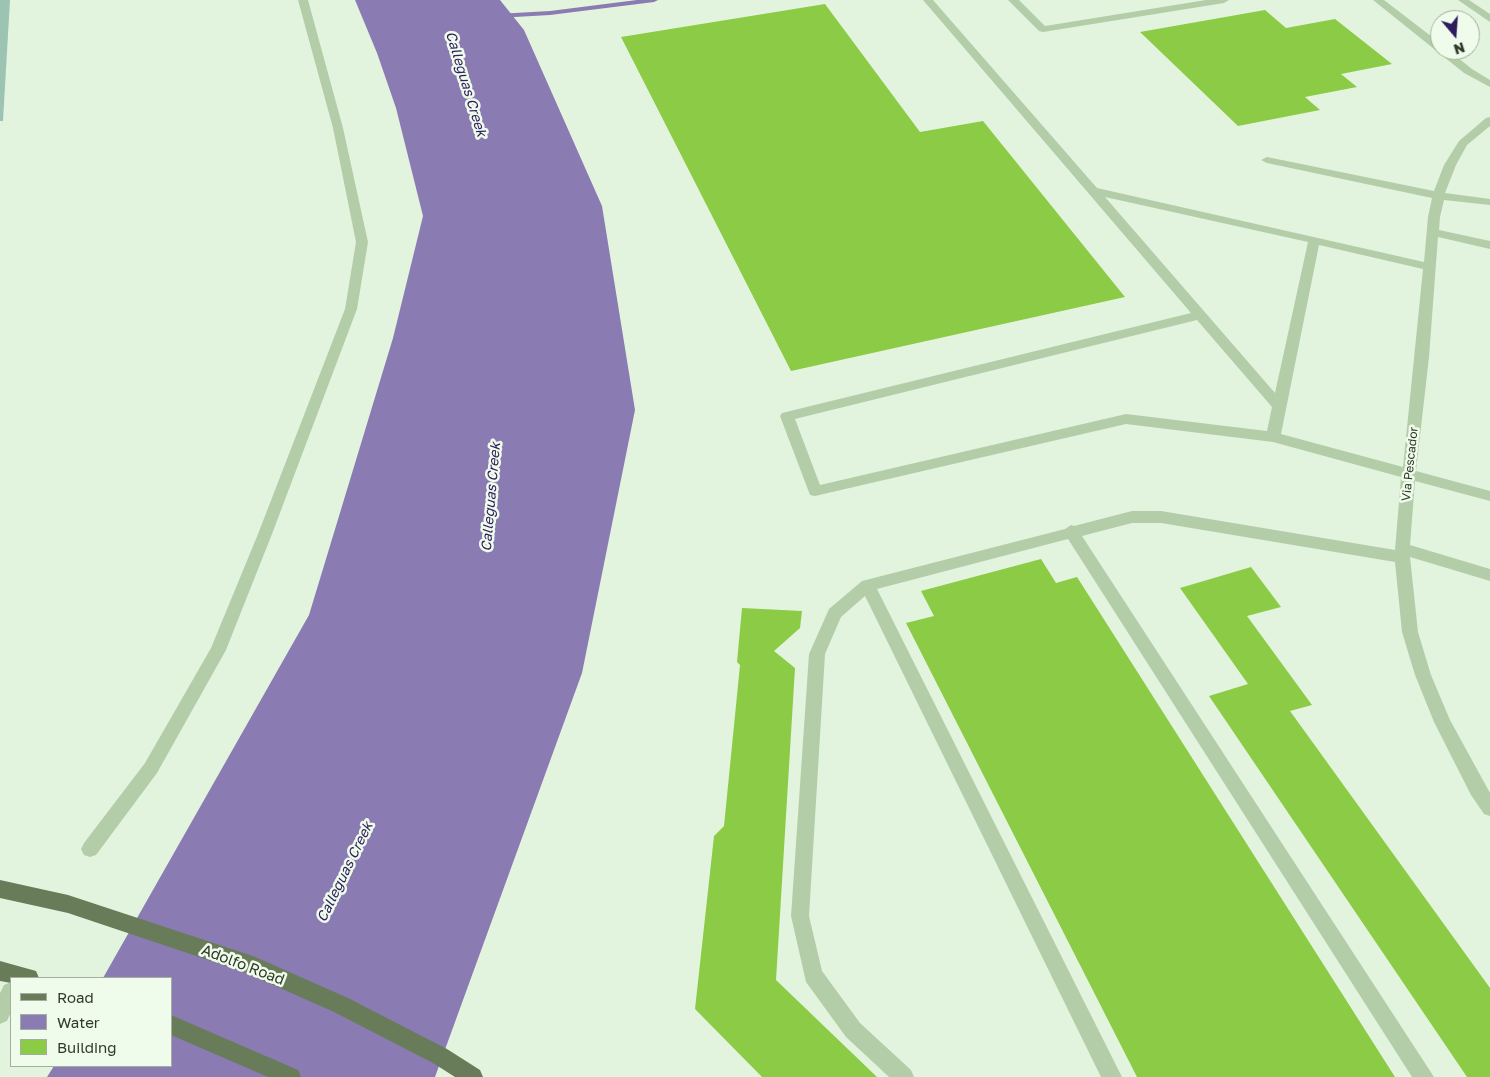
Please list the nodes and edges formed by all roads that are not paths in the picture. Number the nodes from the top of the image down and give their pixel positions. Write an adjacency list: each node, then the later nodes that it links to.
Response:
1 (303, 0): 30 (street)
2 (928, 0): 13 (street)
3 (1013, 0): 4 (street)
4 (1224, 0)
5 (1378, 0): 8 (street)
6 (1463, 0): 7 (street)
7 (1490, 19)
8 (1430, 40)
9 (1454, 60): 10 (street)
10 (1490, 84)
11 (1490, 120): 14 (street, Via Pescador)
12 (1267, 160): 14 (street)
13 (1093, 191): 17 (street); 20 (street)
14 (1439, 196): 15 (street); 16 (street, Via Pescador)
15 (1490, 202)
16 (1433, 232): 18 (street); 19 (street, Via Pescador)
17 (1314, 240): 19 (street); 21 (street)
18 (1490, 245)
19 (1430, 267): 23 (street, Via Pescador)
20 (1200, 315): 21 (street); 22 (street)
21 (1279, 406): 22 (street)
22 (1273, 437): 23 (street)
23 (1408, 474): 24 (street); 26 (street, Via Pescador)
24 (1490, 496)
25 (1071, 531): 26 (street); 28 (street); 41 (street)
26 (1402, 553): 27 (street); 29 (street, Via Pescador)
27 (1490, 575)
28 (867, 585): 39 (street); 40 (street)
29 (1490, 808)
30 (90, 849)
31 (0, 889): 38 (main road, Adolfo Road)
32 (0, 971): 33 (main road)
33 (23, 977)
34 (10, 994): 35 (street)
35 (0, 1014)
36 (172, 1025): 37 (main road)
37 (291, 1077)
38 (473, 1077)
39 (904, 1077)
40 (1112, 1077)
41 (1424, 1077)

